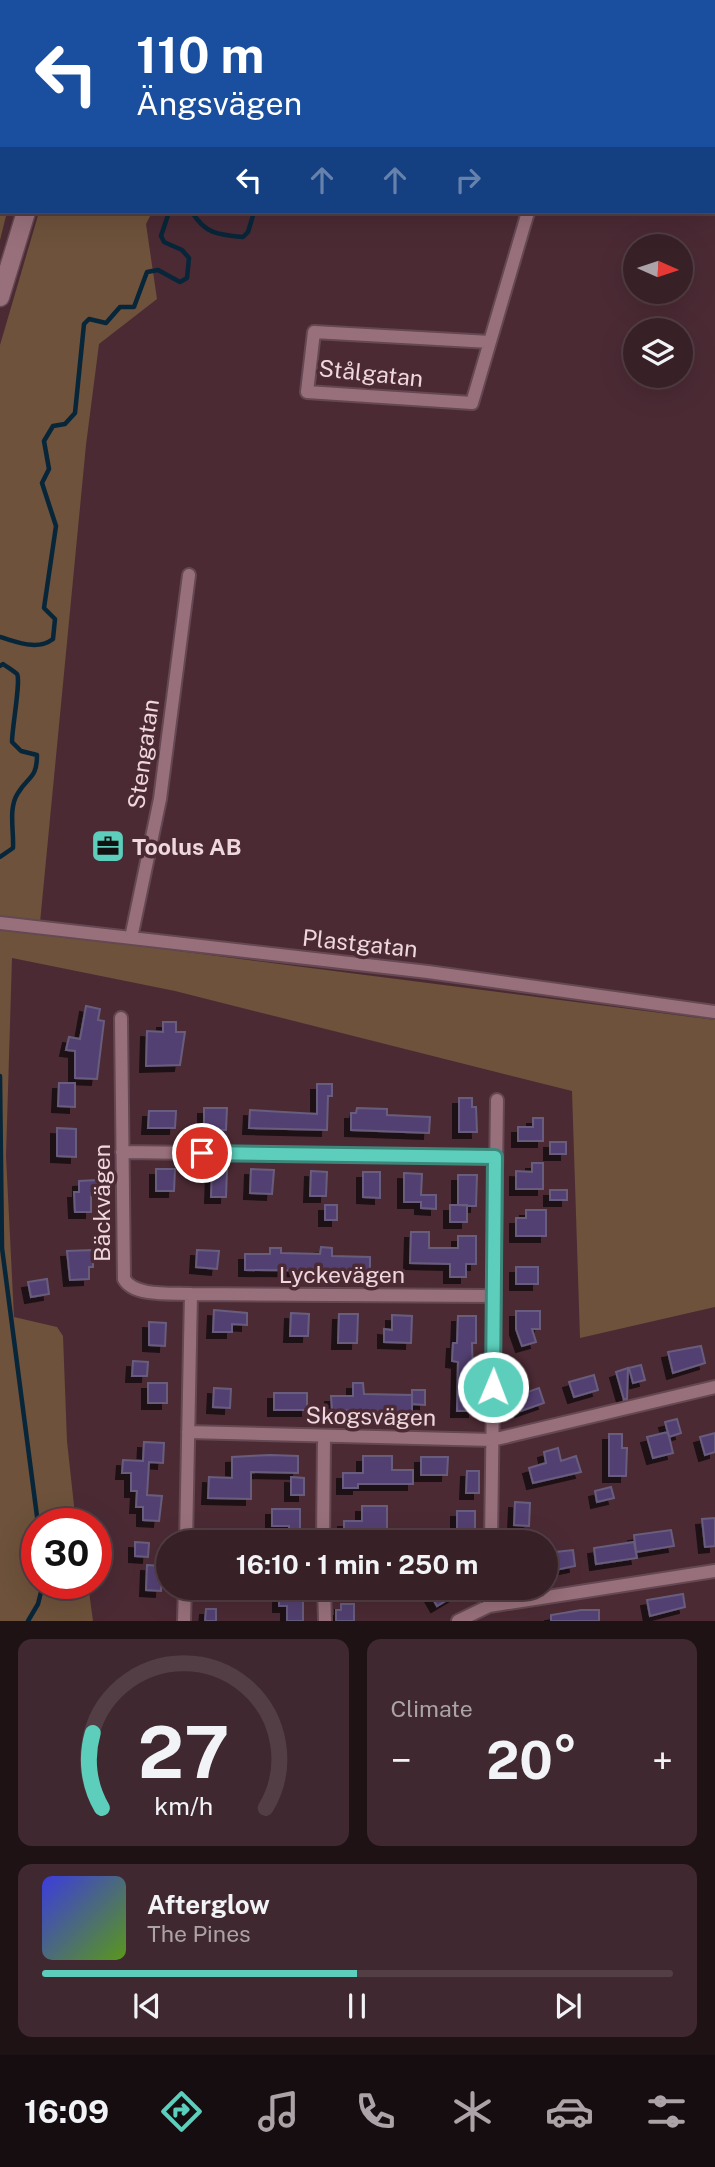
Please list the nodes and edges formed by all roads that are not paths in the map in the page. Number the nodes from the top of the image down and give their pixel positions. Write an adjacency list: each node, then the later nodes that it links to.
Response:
1 (25, 214): 3 (main road)
2 (527, 214): 4 (street, Stålgatan)
3 (0, 298)
4 (490, 342): 4 (street, Stålgatan)
5 (188, 575): 7 (street, Stengatan)
6 (0, 923): 7 (street, Plastgatan)
7 (131, 938): 8 (street, Plastgatan)
8 (715, 1012)
9 (121, 1018): 11 (street, Bäckvägen)
10 (497, 1100): 12 (street)
11 (122, 1152): 12 (street); 13 (street, Bäckvägen)
12 (495, 1157): 14 (street)
13 (191, 1294): 14 (street, Lyckevägen); 16 (street)
14 (494, 1296): 18 (street)
15 (715, 1387): 18 (street, Skogsvägen)
16 (188, 1432): 17 (street, Skogsvägen); 19 (street)
17 (324, 1437): 18 (street, Skogsvägen); 20 (street)
18 (492, 1440): 21 (street)
19 (186, 1530)
20 (323, 1530)
21 (491, 1530)
22 (715, 1571): 26 (street)
23 (185, 1600): 27 (street)
24 (324, 1600): 28 (street)
25 (489, 1600): 26 (street)
26 (489, 1606): 29 (street)
27 (184, 1621)
28 (325, 1621)
29 (458, 1621)

